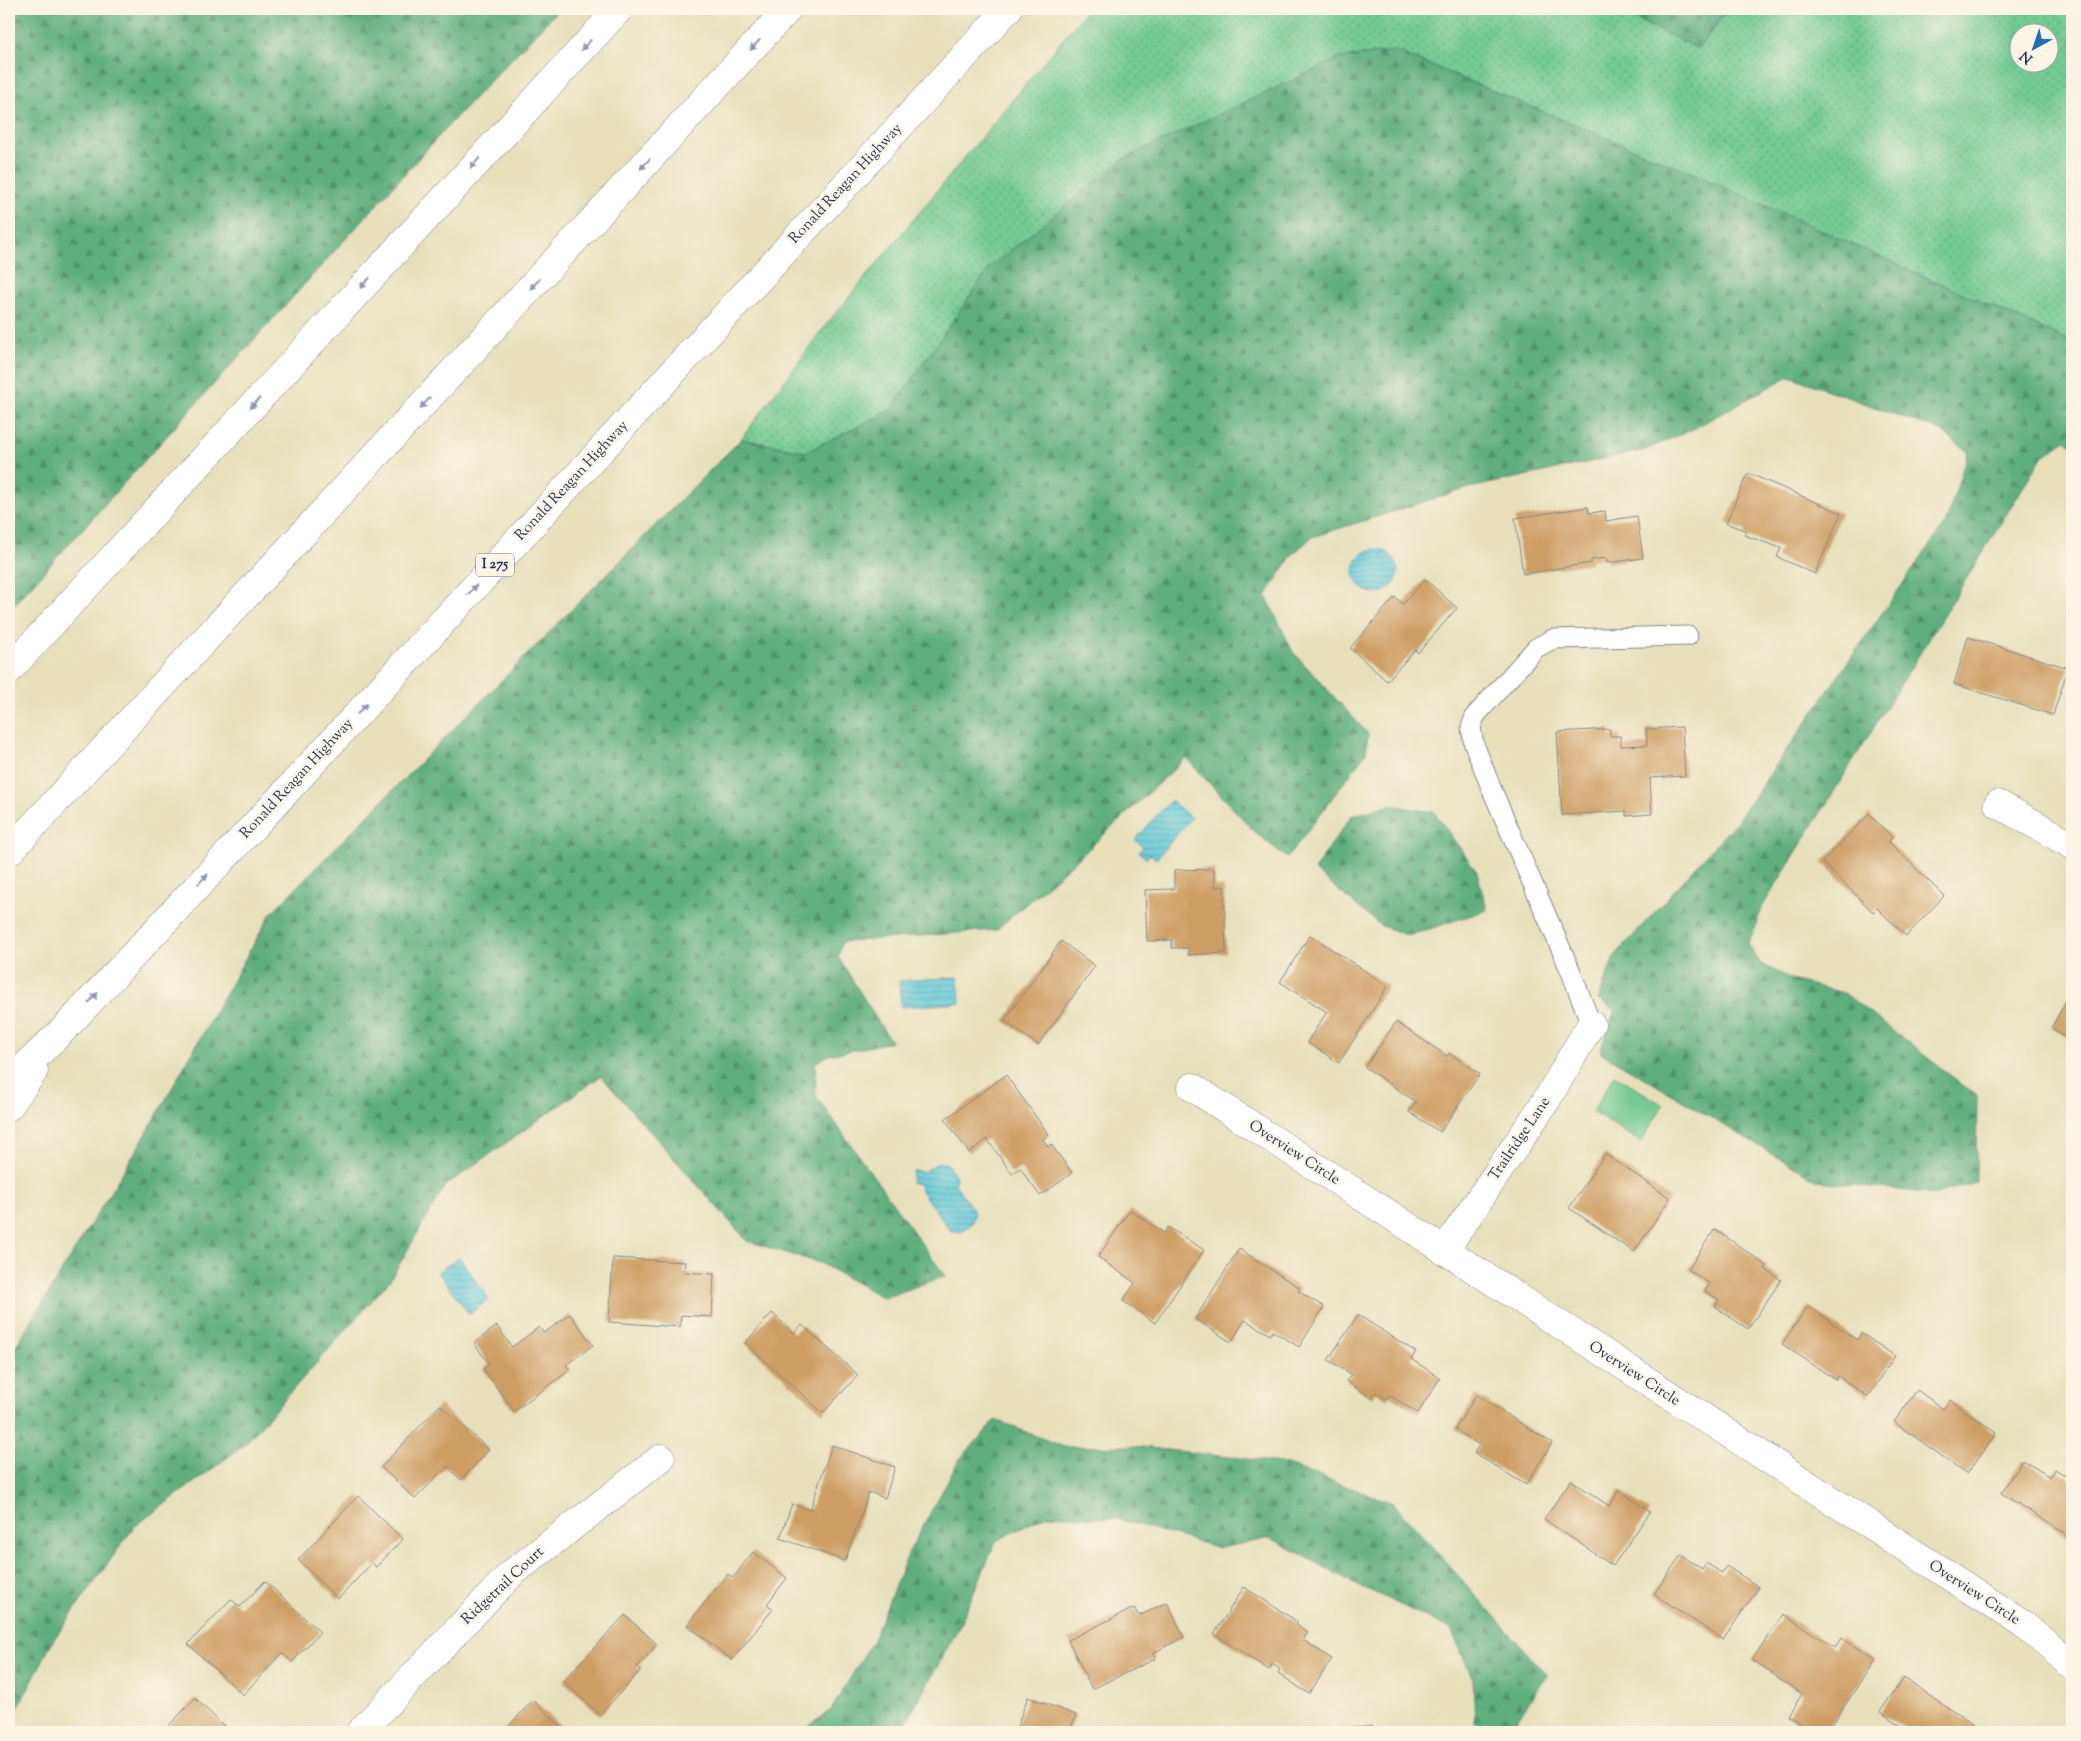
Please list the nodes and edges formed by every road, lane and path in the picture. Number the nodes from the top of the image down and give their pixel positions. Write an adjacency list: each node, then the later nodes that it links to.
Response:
1 (619, 9): 5 (main road, one-way to 5)
2 (788, 9): 8 (main road, one-way to 8)
3 (1008, 9): 10 (main road, Ronald Reagan Highway / I 275, one-way to 3)
4 (1688, 636): 9 (lane)
5 (9, 670)
6 (1998, 804): 7 (main road)
7 (2072, 844)
8 (9, 852)
9 (1591, 1024): 14 (main road, Trailridge Lane)
10 (67, 1026): 11 (main road, Ronald Reagan Highway / I 275); 13 (main road)
11 (9, 1082)
12 (1192, 1087): 14 (main road, Overview Circle)
13 (9, 1106)
14 (1444, 1252): 16 (main road, Overview Circle)
15 (661, 1458): 17 (main road, Ridgetrail Court)
16 (2072, 1665)
17 (360, 1732)

